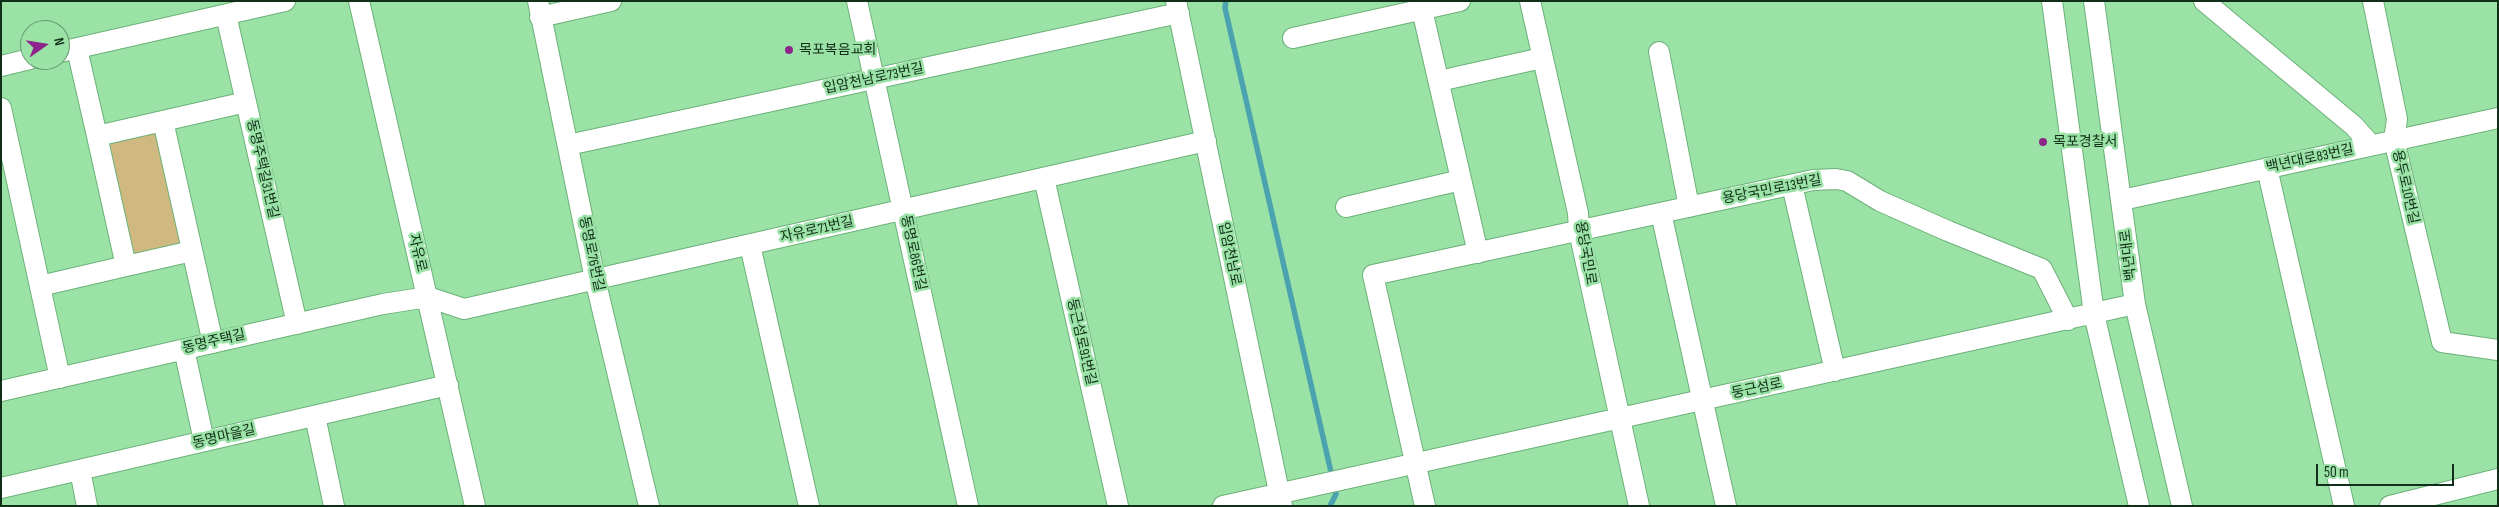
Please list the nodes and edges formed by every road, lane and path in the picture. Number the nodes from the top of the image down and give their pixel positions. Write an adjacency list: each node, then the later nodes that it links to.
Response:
1 (285, 1): 14 (street)
2 (359, 1): 50 (street, 자유로)
3 (611, 1): 13 (street)
4 (857, 1): 22 (street, 동명로86번길)
5 (1460, 1): 11 (street)
6 (1530, 1): 19 (street, 용당국민로)
7 (2052, 1): 52 (street)
8 (2094, 1): 38 (street, 백년대로)
9 (2204, 1): 32 (street)
10 (2373, 1): 29 (street, 용두로10번길)
11 (1421, 6): 15 (street); 23 (street)
12 (1178, 7): 22 (street, 입암천남로73번길); 30 (street, 입암천남로)
13 (539, 9): 31 (street, 동명로76번길)
14 (226, 15): 16 (street); 24 (street, 동명주택길31번길)
15 (1293, 38)
16 (70, 51)
17 (1659, 52): 40 (street)
18 (70, 54): 28 (street)
19 (1542, 58): 23 (street); 43 (street, 용당국민로)
20 (20, 61): 21 (street)
21 (1, 66)
22 (874, 79): 31 (street, 입암천남로73번길); 41 (street, 동명로86번길)
23 (1439, 81): 36 (street)
24 (246, 102): 27 (street); 54 (street, 동명주택길31번길)
25 (1, 108): 34 (street)
26 (2498, 118): 29 (street, 백년대로83번길)
27 (163, 121): 28 (street); 45 (street)
28 (97, 136): 47 (street)
29 (2394, 140): 32 (street, 백년대로83번길); 57 (street, 용두로10번길)
30 (1206, 141): 35 (street, 자유로71번길); 70 (street, 입암천남로)
31 (568, 145): 48 (street, 동명로76번길)
32 (2371, 145): 33 (street, 백년대로83번길)
33 (2267, 168): 38 (street, 백년대로83번길); 84 (street)
34 (8, 173): 49 (street)
35 (1044, 178): 41 (street, 자유로71번길); 77 (street, 둥근섬로91번길)
36 (1461, 180): 39 (street); 46 (street)
37 (1792, 185): 40 (street, 용당국민로13번길); 53 (street, 용당국민로13번길); 58 (street)
38 (2122, 200): 51 (street, 백년대로)
39 (1346, 207)
40 (1689, 207): 42 (street, 용당국민로13번길)
41 (904, 211): 44 (street, 자유로71번길); 76 (street, 동명로86번길)
42 (1661, 213): 43 (street, 용당국민로13번길); 62 (street)
43 (1579, 231): 46 (street, 용당국민로13번길); 64 (street, 용당국민로)
44 (750, 245): 48 (street, 자유로71번길); 75 (street)
45 (192, 251): 47 (street); 55 (street)
46 (1478, 253): 66 (street, 용당국민로13번길)
47 (126, 266): 49 (street)
48 (595, 278): 50 (street, 자유로71번길); 74 (street, 동명로76번길)
49 (40, 286): 59 (street)
50 (428, 298): 54 (street, 동명주택길); 60 (street, 자유로)
51 (2134, 304): 52 (street, 둥근섬로); 83 (street, 백년대로)
52 (2094, 314): 53 (street, 둥근섬로); 82 (street)
53 (2068, 320): 58 (street, 둥근섬로)
54 (297, 324): 55 (street, 동명주택길)
55 (213, 343): 56 (street, 동명주택길)
56 (184, 349): 59 (street, 동명주택길); 65 (street)
57 (2498, 350)
58 (1835, 371): 62 (street, 둥근섬로)
59 (60, 378): 61 (street, 동명주택길)
60 (448, 386): 63 (street, 동명마을길); 73 (street, 자유로)
61 (1, 391)
62 (1702, 400): 64 (street, 둥근섬로); 81 (street)
63 (315, 416): 65 (street, 동명마을길); 71 (street)
64 (1620, 419): 66 (street, 둥근섬로); 80 (street, 용당국민로)
65 (204, 441): 67 (street, 동명마을길)
66 (1416, 464): 70 (street, 둥근섬로); 79 (street)
67 (80, 470): 69 (street, 동명마을길); 72 (street)
68 (2498, 479): 85 (street)
69 (1, 488)
70 (1283, 497): 78 (street)
71 (328, 505)
72 (87, 506)
73 (475, 506)
74 (649, 506)
75 (809, 506)
76 (968, 506)
77 (1118, 506)
78 (1223, 506)
79 (1425, 506)
80 (1639, 506)
81 (1726, 506)
82 (2139, 506)
83 (2182, 506)
84 (2344, 506)
85 (2390, 506)

